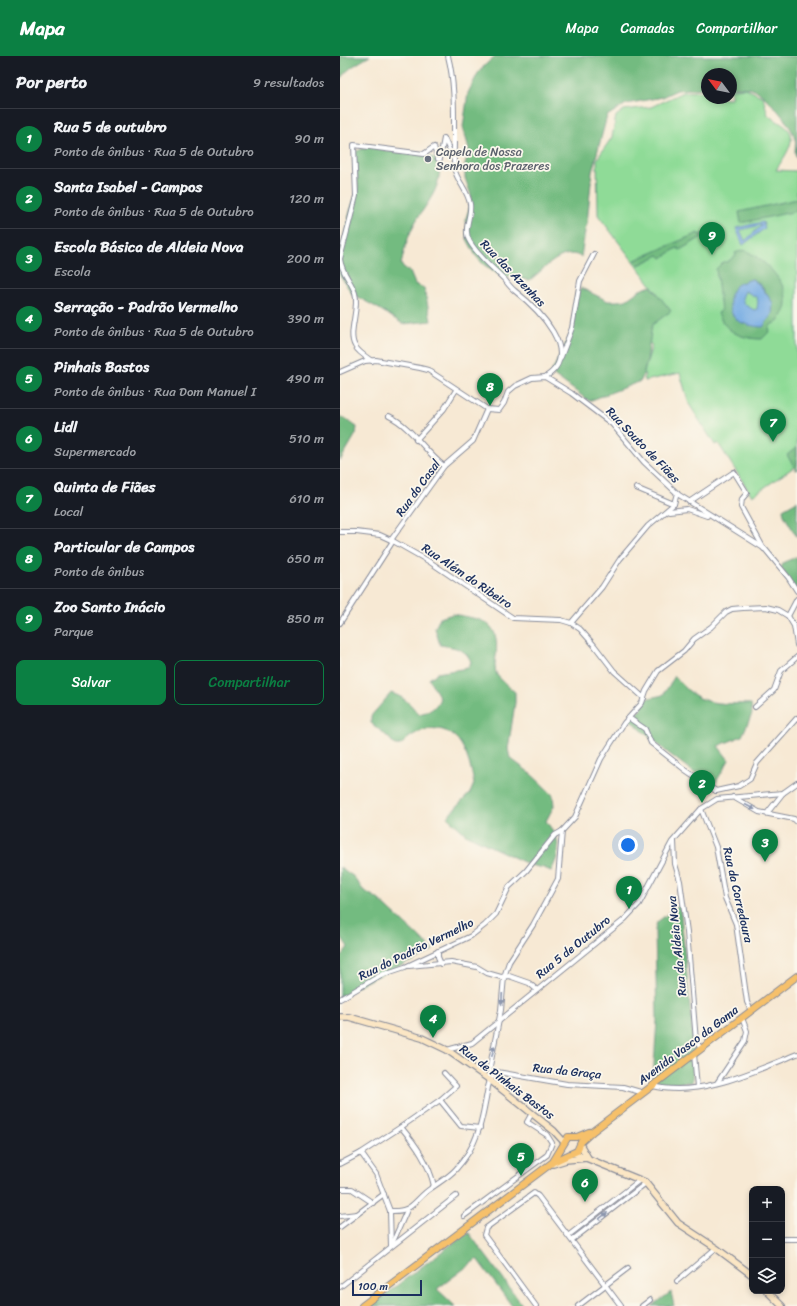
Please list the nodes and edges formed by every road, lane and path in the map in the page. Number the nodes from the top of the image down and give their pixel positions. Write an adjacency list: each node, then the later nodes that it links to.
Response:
1 (448, 56): 2 (street, Rua das Azenhas)
2 (454, 161): 4 (street); 6 (street, Rua das Azenhas)
3 (594, 254): 6 (street)
4 (340, 259): 5 (street)
5 (372, 361): 7 (street); 9 (street)
6 (559, 364): 8 (street)
7 (340, 372)
8 (545, 377): 10 (street); 15 (street, Rua Souto de Fiães)
9 (456, 390): 10 (street); 12 (street)
10 (487, 409): 13 (street, Rua do Casal)
11 (389, 416): 12 (street)
12 (416, 440): 13 (street)
13 (444, 466): 21 (street, Rua do Casal)
14 (636, 488): 17 (street)
15 (677, 493): 16 (street, Rua Souto de Fiães); 17 (street)
16 (689, 502): 19 (street, Rua Souto de Fiães); 22 (street)
17 (674, 504): 18 (street)
18 (665, 512): 19 (street); 27 (street)
19 (713, 518): 22 (street, Rua Souto de Fiães)
20 (340, 532): 21 (street, Rua Além do Ribeiro)
21 (392, 540): 26 (street, Rua do Casal); 27 (street, Rua Além do Ribeiro)
22 (765, 549): 23 (street, Rua Souto de Fiães)
23 (797, 591)
24 (797, 599): 25 (street)
25 (788, 616): 28 (street); 30 (street, Rua do Padrão Vermelho)
26 (340, 623)
27 (571, 623): 30 (street)
28 (797, 645)
29 (797, 657): 31 (street)
30 (644, 698): 32 (street, Rua do Padrão Vermelho)
31 (755, 707)
32 (629, 718): 35 (street); 42 (street, Rua do Padrão Vermelho)
33 (797, 718): 35 (street)
34 (797, 783): 36 (street)
35 (716, 791): 38 (street)
36 (783, 793): 37 (street, Rua 5 de Outubro); 40 (street)
37 (733, 797): 38 (street, Rua 5 de Outubro); 40 (street, one-way to 40)
38 (717, 799): 39 (street, Rua 5 de Outubro)
39 (701, 809): 43 (street, Rua 5 de Outubro); 51 (street, Rua da Corredoura)
40 (768, 812): 41 (street)
41 (797, 822)
42 (562, 831): 44 (street, Rua do Padrão Vermelho); 48 (street)
43 (674, 840): 49 (street, Rua 5 de Outubro); 55 (street, Rua da Aldeia Nova)
44 (438, 951): 45 (street); 46 (street, Rua do Padrão Vermelho)
45 (441, 964): 46 (street); 48 (street)
46 (405, 967): 50 (street, Rua do Padrão Vermelho)
47 (797, 976): 51 (main road, Avenida Vasco da Gama)
48 (504, 977): 49 (street); 54 (street, one-way to 54)
49 (537, 990): 54 (street, Rua 5 de Outubro)
50 (340, 999)
51 (751, 1011): 53 (main road, Avenida Vasco da Gama)
52 (340, 1016): 56 (street)
53 (742, 1018): 55 (main road, Avenida Vasco da Gama); 61 (street)
54 (499, 1022): 56 (street, Rua 5 de Outubro); 60 (street, one-way to 54)
55 (701, 1049): 57 (main road, Avenida Vasco da Gama)
56 (446, 1050): 60 (street, Rua de Pinhais Bastos)
57 (694, 1054): 62 (main road, Avenida Vasco da Gama); 63 (street)
58 (797, 1054): 61 (street)
59 (444, 1073): 65 (street)
60 (490, 1080): 64 (street, Rua da Graça); 66 (street, Rua de Pinhais Bastos); 68 (street)
61 (717, 1083): 63 (street)
62 (653, 1086): 63 (street); 64 (main road, Avenida Vasco da Gama)
63 (697, 1087)
64 (644, 1093): 70 (main road, Avenida Vasco da Gama)
65 (440, 1100): 67 (street); 68 (street)
66 (532, 1113): 69 (street, Rua de Pinhais Bastos); 87 (street)
67 (401, 1127): 71 (street); 78 (street)
68 (480, 1128): 78 (street)
69 (565, 1142): 70 (main road, Avenida Vasco da Gama); 72 (main road); 74 (main road, Avenida Vasco da Gama)
70 (580, 1142): 72 (main road, Avenida Vasco da Gama); 73 (street)
71 (361, 1153): 75 (street); 80 (street)
72 (573, 1153): 73 (street); 74 (main road, Avenida Vasco da Gama)
73 (588, 1158): 76 (street); 77 (street)
74 (553, 1162): 76 (main road, Avenida Vasco da Gama)
75 (340, 1164)
76 (547, 1166): 103 (main road, Avenida Vasco da Gama)
77 (643, 1182): 90 (street); 93 (street, one-way to 77); 95 (street)
78 (434, 1186): 83 (street)
79 (340, 1189): 82 (street)
80 (384, 1194): 82 (street); 84 (street)
81 (456, 1196): 94 (street)
82 (373, 1203): 85 (street)
83 (407, 1210): 84 (street); 94 (street)
84 (390, 1211): 94 (street)
85 (359, 1213): 86 (street); 88 (street)
86 (341, 1215): 88 (street)
87 (464, 1216)
88 (347, 1222): 89 (street)
89 (340, 1227)
90 (568, 1235): 93 (street); 104 (street)
91 (785, 1239): 92 (street)
92 (797, 1239)
93 (572, 1240): 99 (street)
94 (391, 1246): 100 (street)
95 (716, 1248): 97 (street); 98 (street)
96 (628, 1268): 99 (street)
97 (749, 1270)
98 (677, 1281)
99 (606, 1285): 105 (street); 106 (street)
100 (340, 1287)
101 (770, 1294): 108 (street)
102 (650, 1300): 107 (street)
103 (362, 1306)
104 (536, 1306)
105 (578, 1306)
106 (621, 1306)
107 (642, 1306)
108 (782, 1306)

